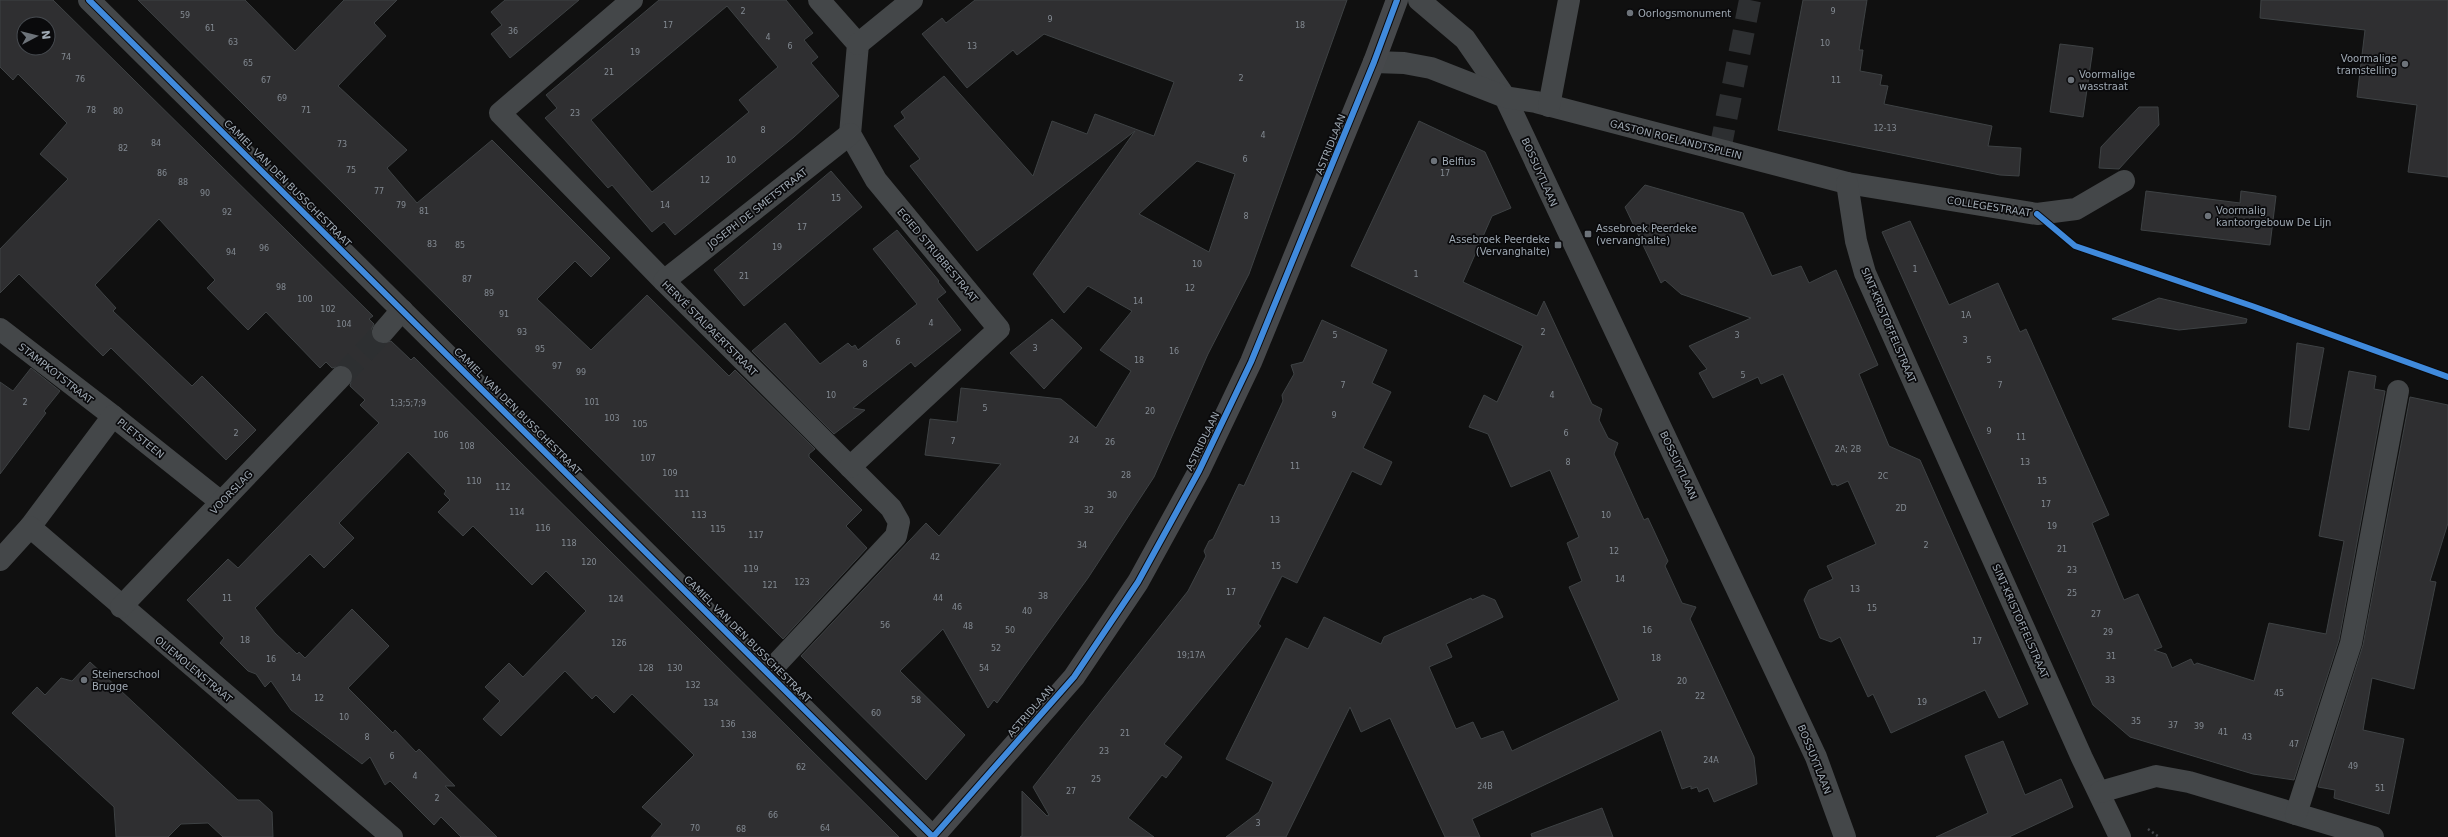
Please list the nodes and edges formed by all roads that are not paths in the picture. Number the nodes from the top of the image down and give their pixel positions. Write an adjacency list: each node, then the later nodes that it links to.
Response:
1 (89, 0): 16 (street, CAMIEL VAN DEN BUSSCHESTRAAT)
2 (632, 0): 15 (street, HERVÉ STALPAERTSTRAAT)
3 (819, 0): 8 (street)
4 (912, 0): 8 (street)
5 (1397, 0): 9 (main road, ASTRIDLAAN)
6 (1418, 0): 10 (street, BOSSUYTLAAN)
7 (1569, 0): 11 (street)
8 (858, 44): 12 (street)
9 (1374, 62): 10 (street); 31 (main road, ASTRIDLAAN)
10 (1505, 97): 11 (street, GASTON ROELANDTSPLEIN); 32 (street, BOSSUYTLAAN)
11 (1550, 106): 14 (street, GASTON ROELANDTSPLEIN)
12 (850, 134): 15 (street, JOSEPH DE SMETSTRAAT); 22 (street, EGIED STRUBBESTRAAT)
13 (2124, 181): 14 (street, COLLEGESTRAAT)
14 (1847, 183): 28 (street, SINT-KRISTOFFELSTRAAT)
15 (664, 281): 22 (street, HERVÉ STALPAERTSTRAAT)
16 (402, 310): 18 (street); 27 (street, CAMIEL VAN DEN BUSSCHESTRAAT)
17 (0, 329): 21 (street, STAMPKOTSTRAAT)
18 (383, 332)
19 (341, 377): 23 (street, VOORSLAG)
20 (2398, 391): 29 (street)
21 (113, 416): 23 (street, PLETSTEEN); 24 (street, PLETSTEEN)
22 (850, 467): 27 (street, HERVÉ STALPAERTSTRAAT)
23 (221, 502): 26 (street, VOORSLAG)
24 (30, 527): 25 (street); 26 (street, OLIEMOLENSTRAAT)
25 (0, 560)
26 (121, 607): 30 (street, OLIEMOLENSTRAAT)
27 (768, 673): 31 (street, CAMIEL VAN DEN BUSSCHESTRAAT)
28 (2100, 792): 29 (street); 33 (street, SINT-KRISTOFFELSTRAAT)
29 (2296, 814): 34 (street)
30 (392, 837)
31 (933, 837)
32 (1845, 837)
33 (2120, 837)
34 (2373, 837)

